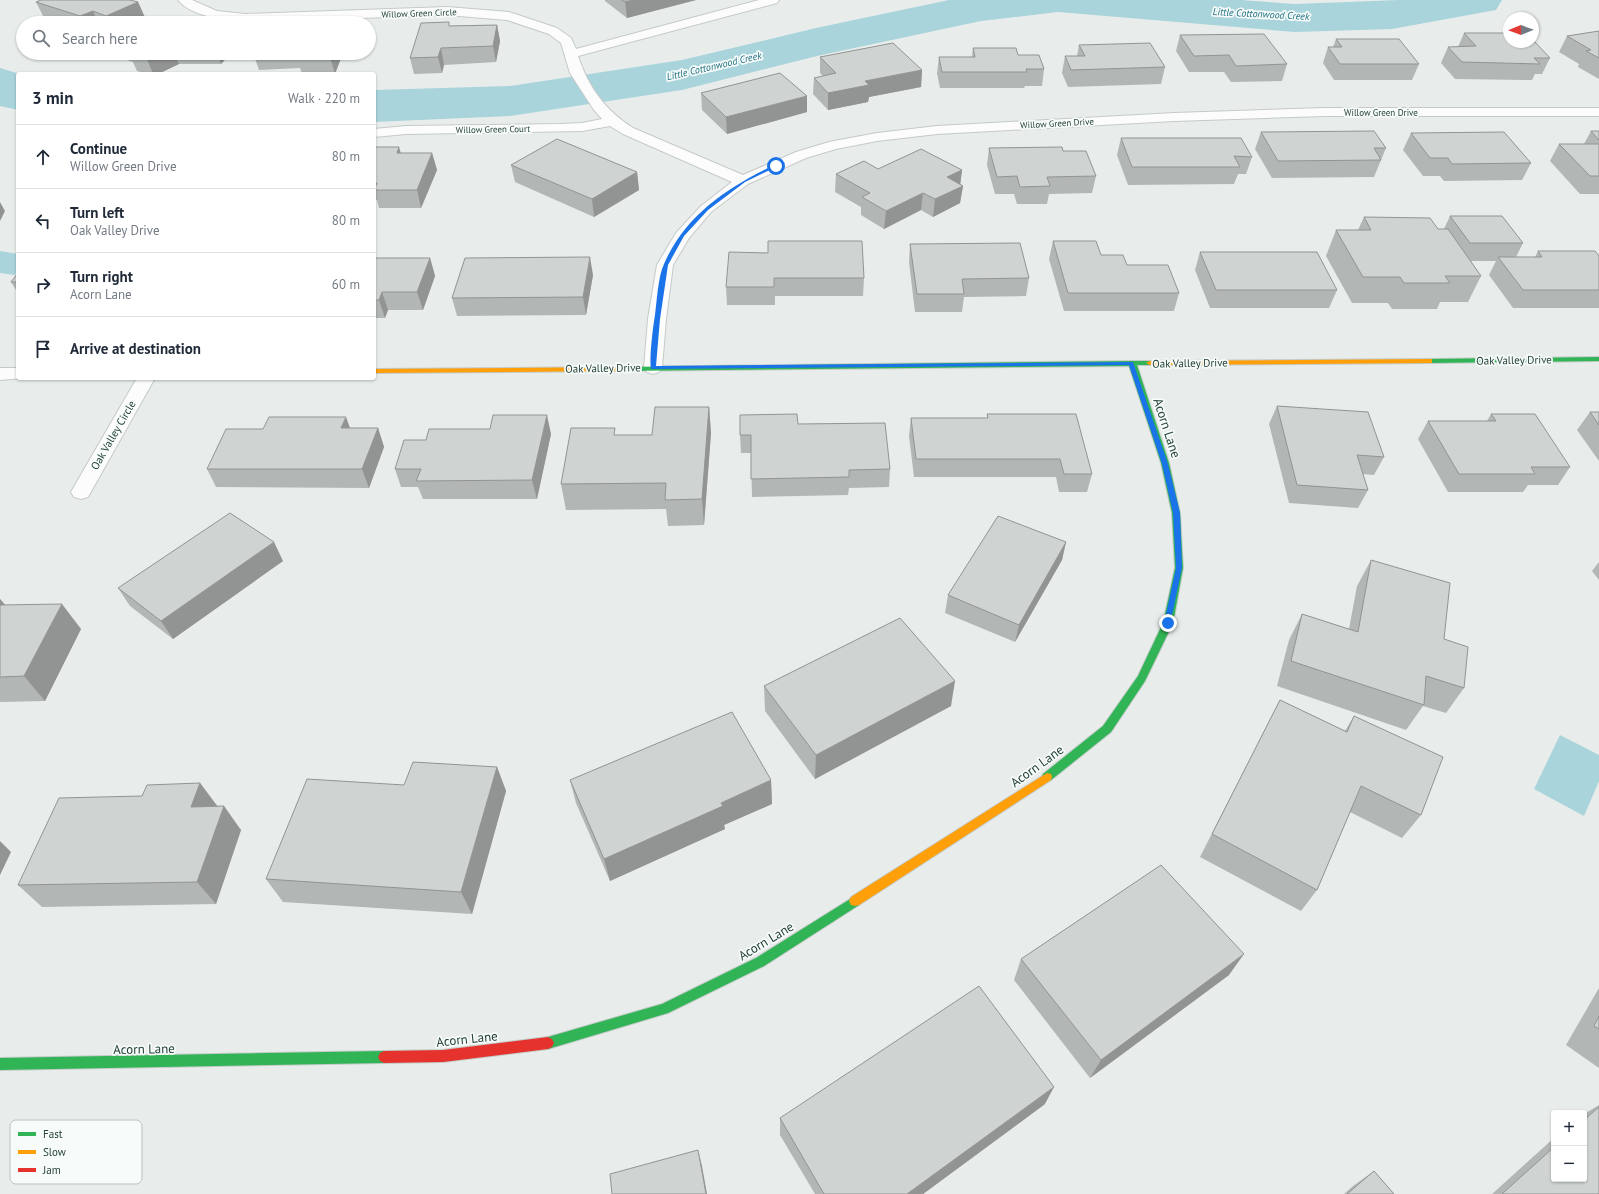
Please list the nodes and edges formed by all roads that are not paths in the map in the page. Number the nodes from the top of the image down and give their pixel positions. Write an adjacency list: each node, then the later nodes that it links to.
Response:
1 (184, 0): 3 (street, Willow Green Circle)
2 (773, 0): 5 (street)
3 (220, 16)
4 (303, 16): 5 (street, Willow Green Circle)
5 (572, 54): 7 (street, Willow Green Circle)
6 (1599, 112): 9 (street, Willow Green Drive)
7 (612, 121): 8 (street, Willow Green Court); 9 (street, Willow Green Circle)
8 (376, 134)
9 (743, 181): 12 (street, Willow Green Drive)
10 (1599, 359): 11 (street, Oak Valley Drive)
11 (1132, 363): 12 (street, Oak Valley Drive); 18 (street, Acorn Lane)
12 (653, 368): 13 (street, Oak Valley Drive)
13 (376, 371)
14 (0, 374): 15 (street)
15 (16, 374)
16 (145, 380): 17 (street, Oak Valley Circle)
17 (81, 492)
18 (0, 1064)

